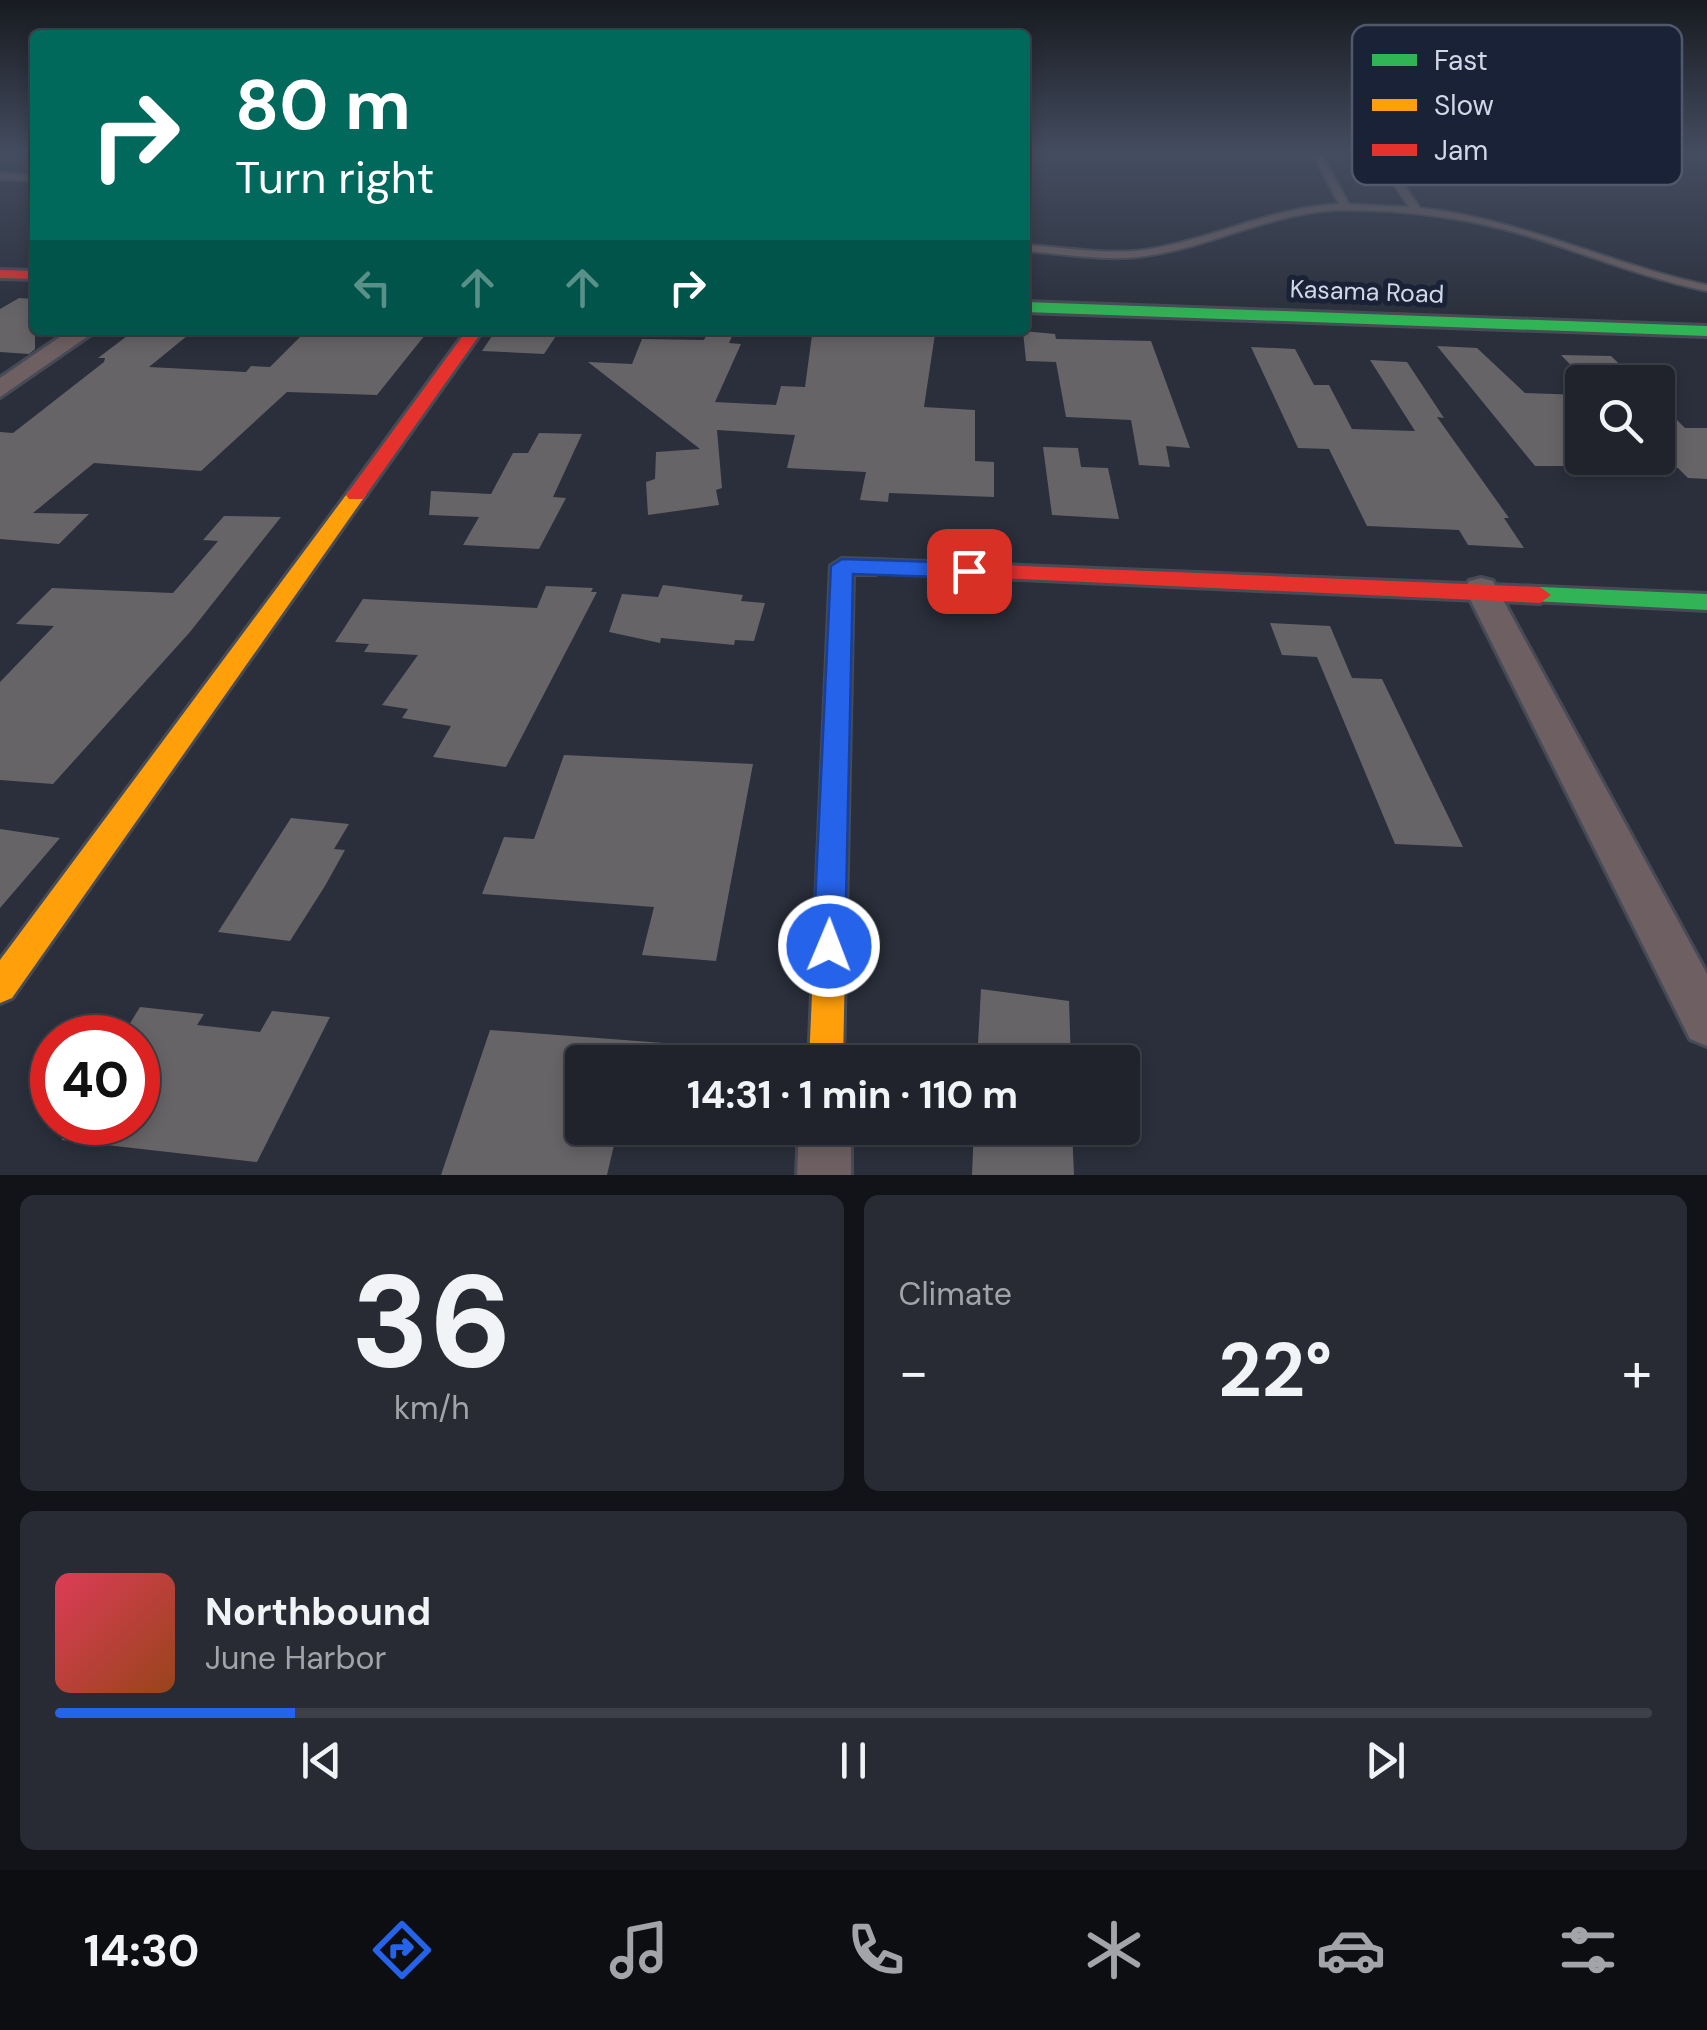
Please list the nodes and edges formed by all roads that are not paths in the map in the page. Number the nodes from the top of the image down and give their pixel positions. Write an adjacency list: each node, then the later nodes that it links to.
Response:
1 (1294, 210): 4 (lane)
2 (1387, 210): 3 (lane)
3 (1418, 212): 7 (lane)
4 (1030, 248)
5 (0, 274): 6 (street)
6 (30, 275)
7 (1707, 288)
8 (1030, 308): 9 (street, Kasama Road)
9 (1707, 331)
10 (79, 335): 12 (street)
11 (471, 335): 15 (street)
12 (0, 389)
13 (1481, 589): 14 (street); 16 (street); 17 (street)
14 (1707, 602)
15 (0, 987)
16 (1707, 1022)
17 (827, 1045)
18 (825, 1145): 19 (street)
19 (824, 1175)

